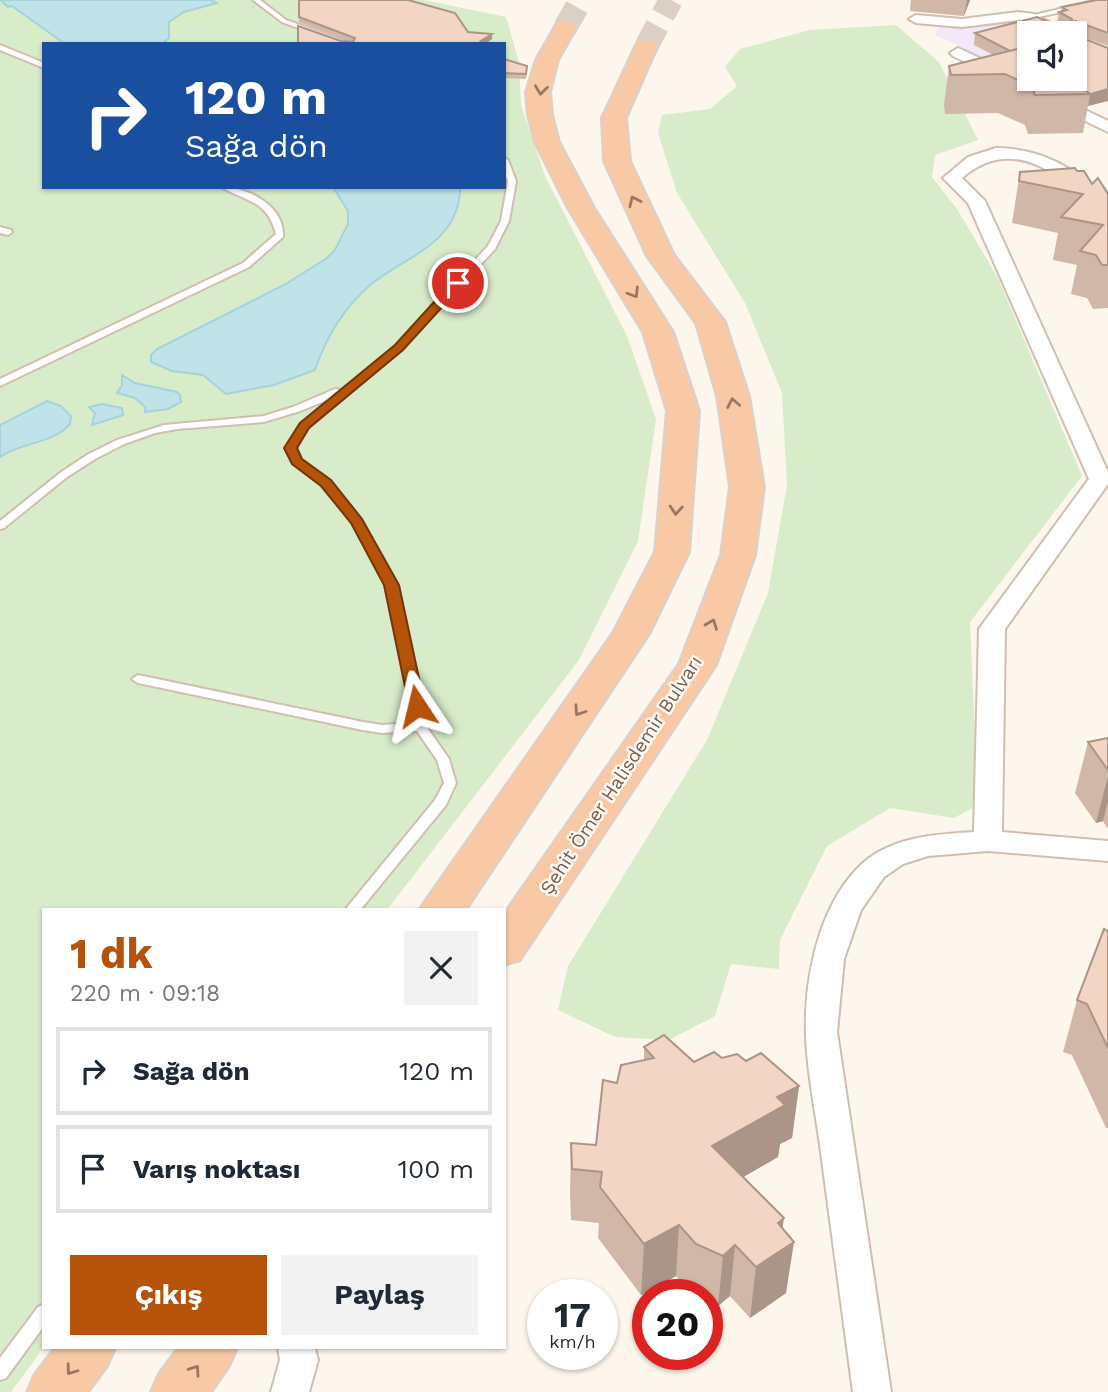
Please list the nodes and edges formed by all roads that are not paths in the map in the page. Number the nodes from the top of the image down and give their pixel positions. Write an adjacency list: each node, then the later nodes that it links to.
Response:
1 (256, 0): 7 (lane)
2 (1106, 0): 3 (lane)
3 (1029, 17): 4 (street); 5 (street)
4 (916, 19)
5 (1037, 21)
6 (565, 27): 24 (highway, one-way to 24)
7 (345, 42)
8 (0, 47): 11 (lane)
9 (646, 47): 25 (highway, Şehit Ömer Halisdemir Bulvarı, one-way to 9)
10 (958, 53): 12 (street)
11 (42, 65)
12 (1108, 127)
13 (506, 165): 16 (lane)
14 (230, 189): 17 (lane)
15 (1108, 215): 21 (street)
16 (357, 382): 18 (lane); 20 (lane)
17 (0, 383)
18 (0, 526)
19 (138, 679): 20 (lane)
20 (420, 727): 23 (lane)
21 (988, 841): 22 (street); 34 (street)
22 (1108, 851)
23 (354, 908)
24 (443, 908)
25 (506, 945)
26 (42, 1315): 30 (lane)
27 (87, 1349): 31 (highway, one-way to 31)
28 (210, 1349): 32 (highway, one-way to 28)
29 (297, 1349): 33 (street)
30 (0, 1372)
31 (55, 1392)
32 (179, 1392)
33 (290, 1392)
34 (872, 1392)

